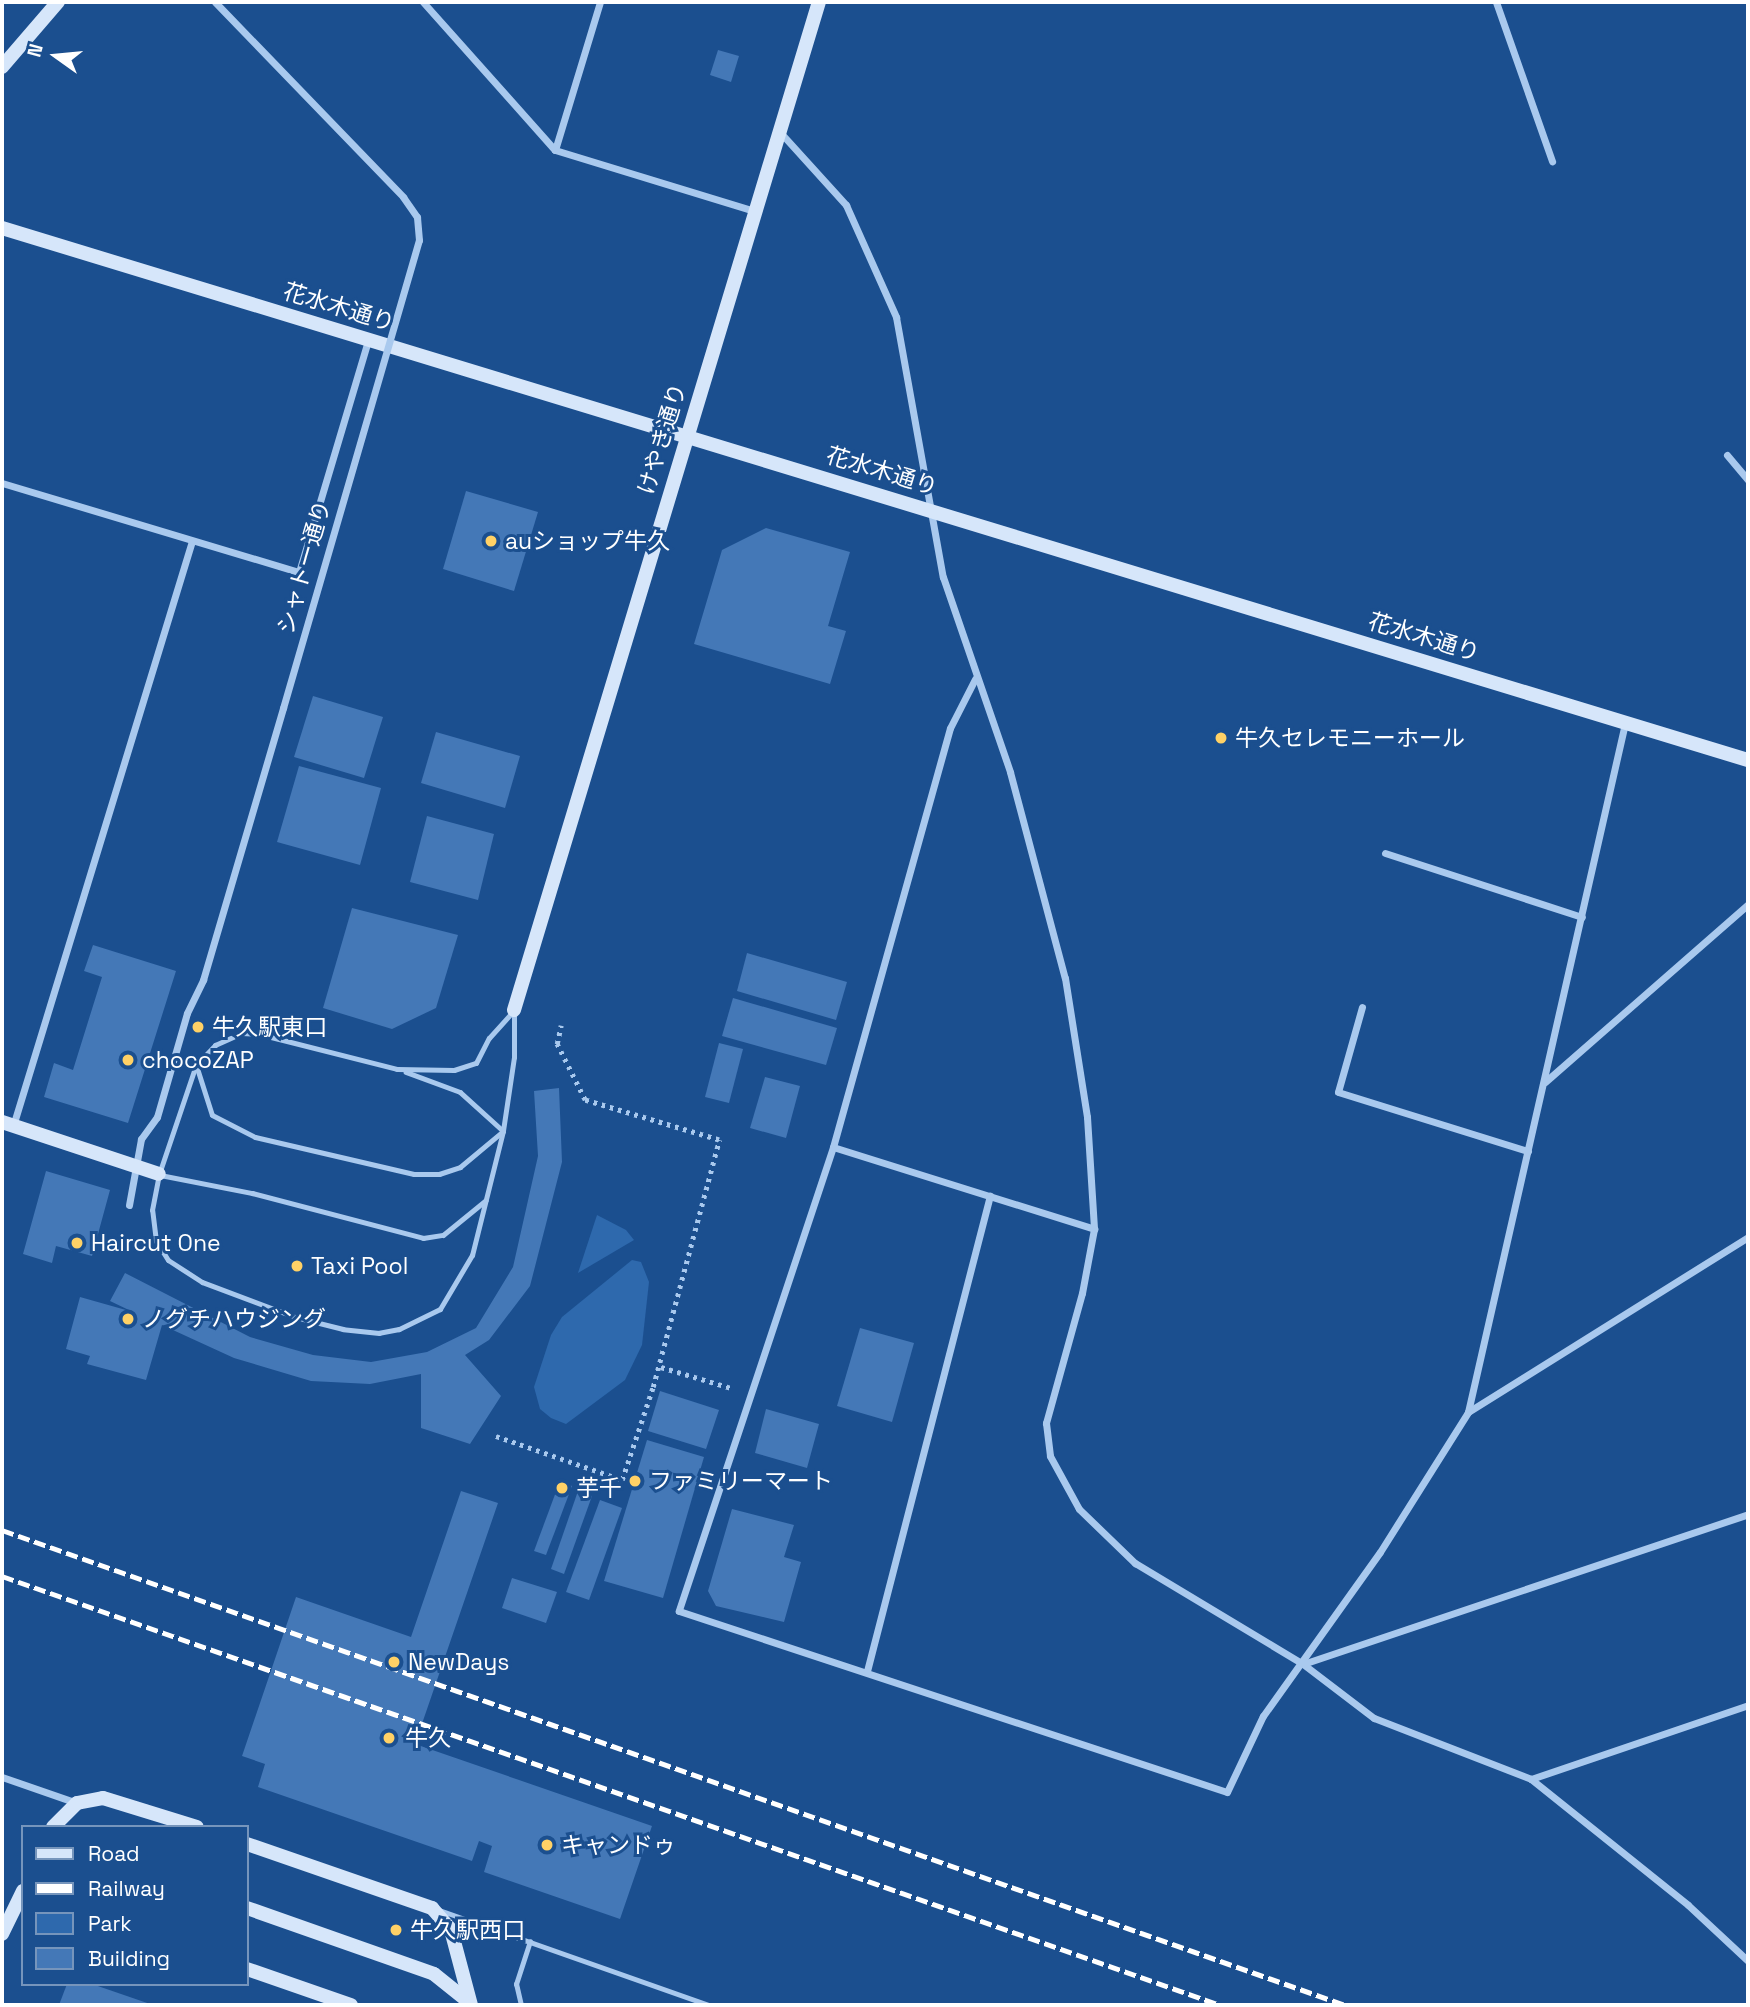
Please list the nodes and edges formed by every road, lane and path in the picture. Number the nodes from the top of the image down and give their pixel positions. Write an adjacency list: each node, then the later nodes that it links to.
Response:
1 (58, 2): 7 (street)
2 (215, 2): 36 (street, シャトー通り, bridge)
3 (424, 2): 9 (street)
4 (600, 2): 9 (street)
5 (819, 2): 8 (street, けやき通り)
6 (1496, 2): 10 (street)
7 (2, 67)
8 (779, 131): 11 (street, けやき通り); 18 (street)
9 (555, 150): 11 (street)
10 (1552, 161)
11 (755, 211): 14 (street, けやき通り)
12 (2, 228): 13 (street, 花水木通り)
13 (369, 339): 14 (street, 花水木通り); 19 (street)
14 (687, 434): 18 (street, 花水木通り); 27 (street, けやき通り)
15 (1727, 455): 16 (street)
16 (1748, 480)
17 (2, 483): 19 (street)
18 (931, 509): 20 (street); 21 (street, 花水木通り)
19 (192, 541): 32 (street)
20 (975, 679): 34 (street); 41 (street)
21 (1625, 723): 22 (street, 花水木通り); 25 (street)
22 (1748, 760)
23 (1385, 853): 25 (street)
24 (1748, 904): 31 (street)
25 (1581, 917): 31 (street)
26 (1362, 1007): 35 (street)
27 (514, 1010): 30 (lane); 33 (lane)
28 (561, 1025): 46 (path)
29 (196, 1065): 30 (lane); 33 (lane); 37 (lane)
30 (397, 1069): 33 (lane)
31 (1545, 1082): 35 (street)
32 (8, 1124): 36 (street)
33 (503, 1131): 39 (lane)
34 (833, 1147): 38 (street); 44 (street)
35 (1528, 1150): 45 (street)
36 (134, 1167): 37 (street); 40 (street, シャトー通り)
37 (159, 1174): 39 (lane); 39 (lane)
38 (990, 1196): 41 (street); 49 (street)
39 (486, 1200)
40 (129, 1205)
41 (1094, 1229): 48 (street)
42 (1748, 1237): 45 (street)
43 (661, 1367): 44 (path)
44 (752, 1394): 49 (street)
45 (1468, 1412): 48 (street)
46 (496, 1436)
47 (1748, 1514): 48 (street)
48 (1303, 1664): 49 (street); 52 (street)
49 (867, 1671)
50 (1748, 1705): 52 (street)
51 (2, 1777): 53 (street)
52 (1531, 1779): 64 (street)
53 (77, 1803): 54 (street); 55 (street)
54 (55, 1825)
55 (191, 1825)
56 (248, 1844): 60 (street)
57 (21, 1895): 62 (street)
58 (21, 1908): 62 (street)
59 (248, 1908): 66 (street)
60 (432, 1908): 63 (lane); 66 (street)
61 (21, 1917): 62 (street)
62 (5, 1928)
63 (530, 1941): 68 (lane); 69 (lane)
64 (1748, 1961)
65 (248, 1969): 67 (street)
66 (471, 2004)
67 (351, 2005)
68 (521, 2005)
69 (709, 2005)

